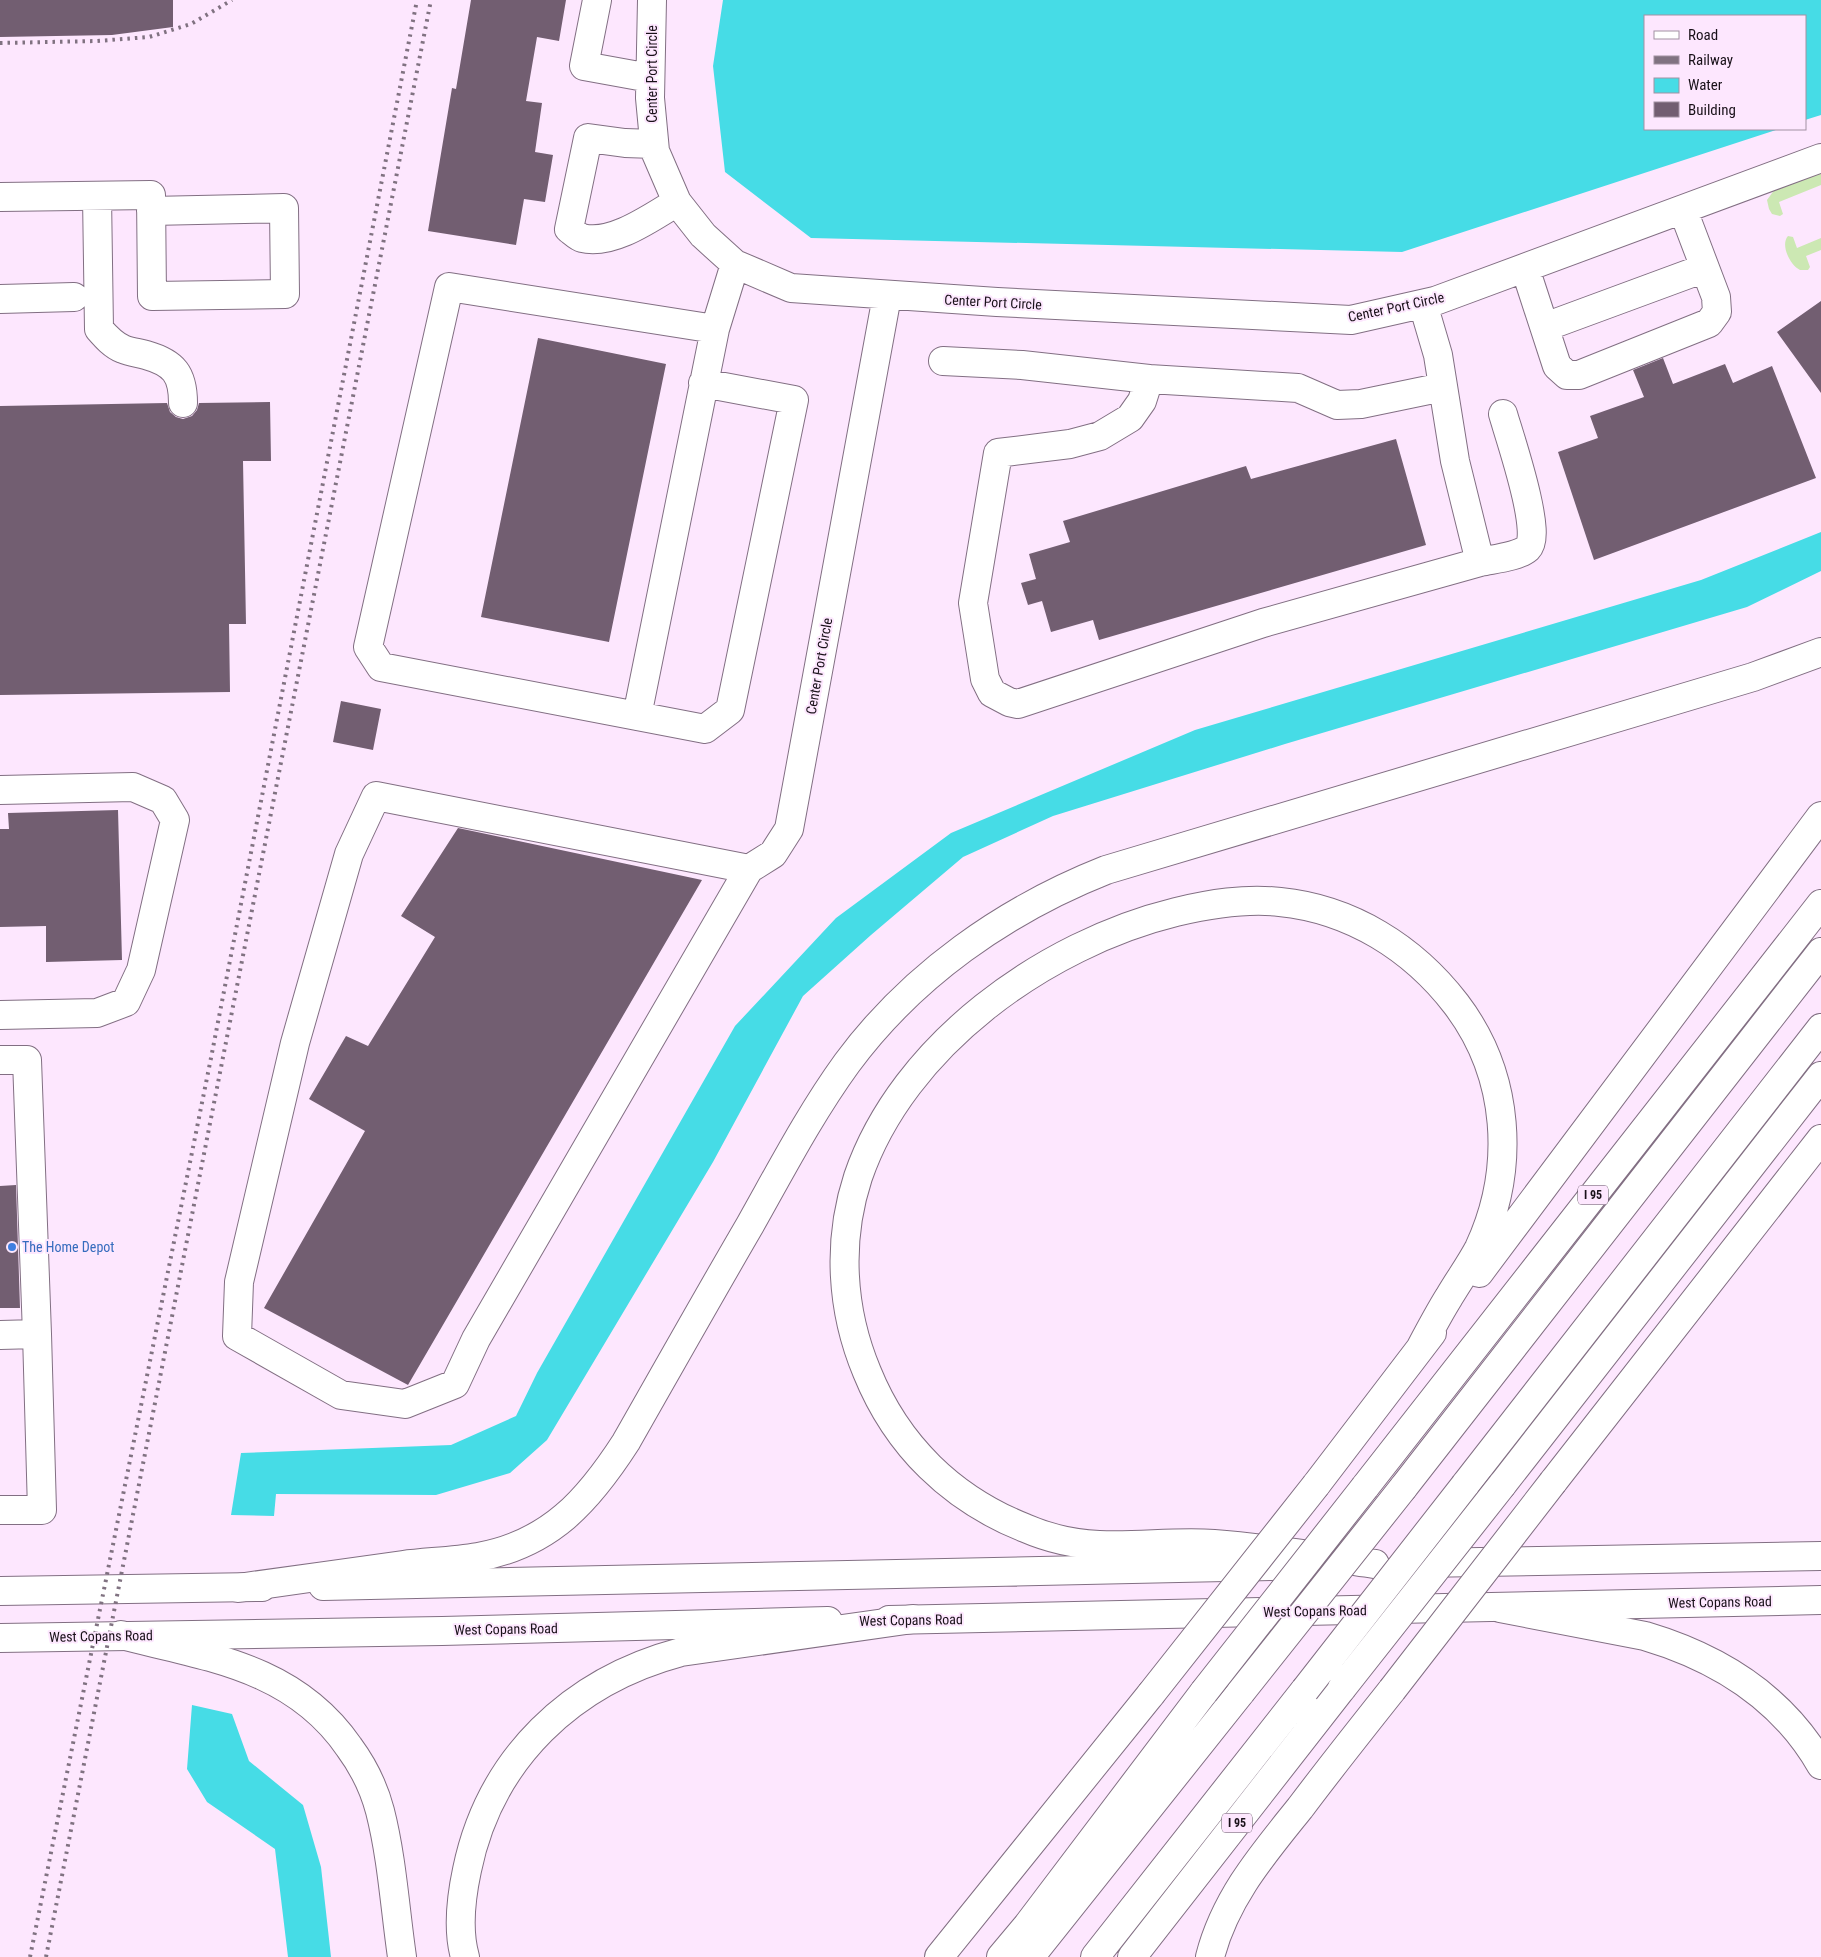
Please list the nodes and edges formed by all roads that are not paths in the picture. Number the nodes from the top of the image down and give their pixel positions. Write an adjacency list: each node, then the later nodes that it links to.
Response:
1 (597, 0): 3 (main road)
2 (652, 0): 3 (main road, Center Port Circle)
3 (650, 78): 4 (main road, Center Port Circle)
4 (654, 144): 8 (main road, Center Port Circle); 8 (main road)
5 (1821, 158): 9 (main road, Center Port Circle)
6 (96, 196): 7 (main road); 10 (main road); 24 (main road)
7 (0, 197)
8 (677, 202): 11 (main road, Center Port Circle)
9 (1683, 210): 12 (main road, Center Port Circle); 13 (main road)
10 (151, 211): 10 (main road)
11 (735, 264): 14 (main road, Center Port Circle); 19 (main road)
12 (1525, 268): 17 (main road, Center Port Circle); 18 (main road)
13 (1705, 268): 18 (main road); 18 (main road)
14 (886, 296): 17 (main road, Center Port Circle); 31 (main road, Center Port Circle)
15 (74, 298): 16 (main road)
16 (0, 299)
17 (1423, 304): 23 (main road)
18 (1544, 327)
19 (715, 329): 22 (main road); 28 (main road)
20 (943, 361): 21 (main road)
21 (1149, 379): 23 (main road); 26 (main road)
22 (703, 383): 28 (main road); 28 (main road)
23 (1443, 387): 26 (main road)
24 (183, 403)
25 (1503, 414): 26 (main road)
26 (1480, 562)
27 (1821, 652): 45 (main road)
28 (637, 716)
29 (0, 790): 34 (main road)
30 (1821, 816): 41 (main road)
31 (749, 869): 31 (main road)
32 (1821, 904): 56 (main road, I 95, bridge)
33 (1821, 952): 57 (main road, bridge)
34 (0, 1014)
35 (1821, 1028): 58 (main road, bridge)
36 (0, 1060): 39 (main road)
37 (1821, 1076): 59 (main road, I 95, bridge)
38 (1821, 1139): 60 (main road, bridge)
39 (37, 1334): 40 (main road); 42 (main road)
40 (0, 1335)
41 (1421, 1347): 44 (main road); 55 (main road, bridge)
42 (0, 1510)
43 (1821, 1556): 44 (main road)
44 (1375, 1564): 45 (main road)
45 (238, 1588): 46 (main road)
46 (0, 1591)
47 (1821, 1600): 48 (main road, West Copans Road)
48 (1500, 1608): 49 (main road, West Copans Road); 52 (main road)
49 (913, 1619): 50 (main road, West Copans Road); 54 (main road)
50 (121, 1635): 51 (main road, West Copans Road); 53 (main road)
51 (0, 1638)
52 (1821, 1765)
53 (402, 1957)
54 (465, 1957)
55 (938, 1957)
56 (1001, 1957)
57 (1030, 1957)
58 (1095, 1957)
59 (1132, 1957)
60 (1210, 1957)

